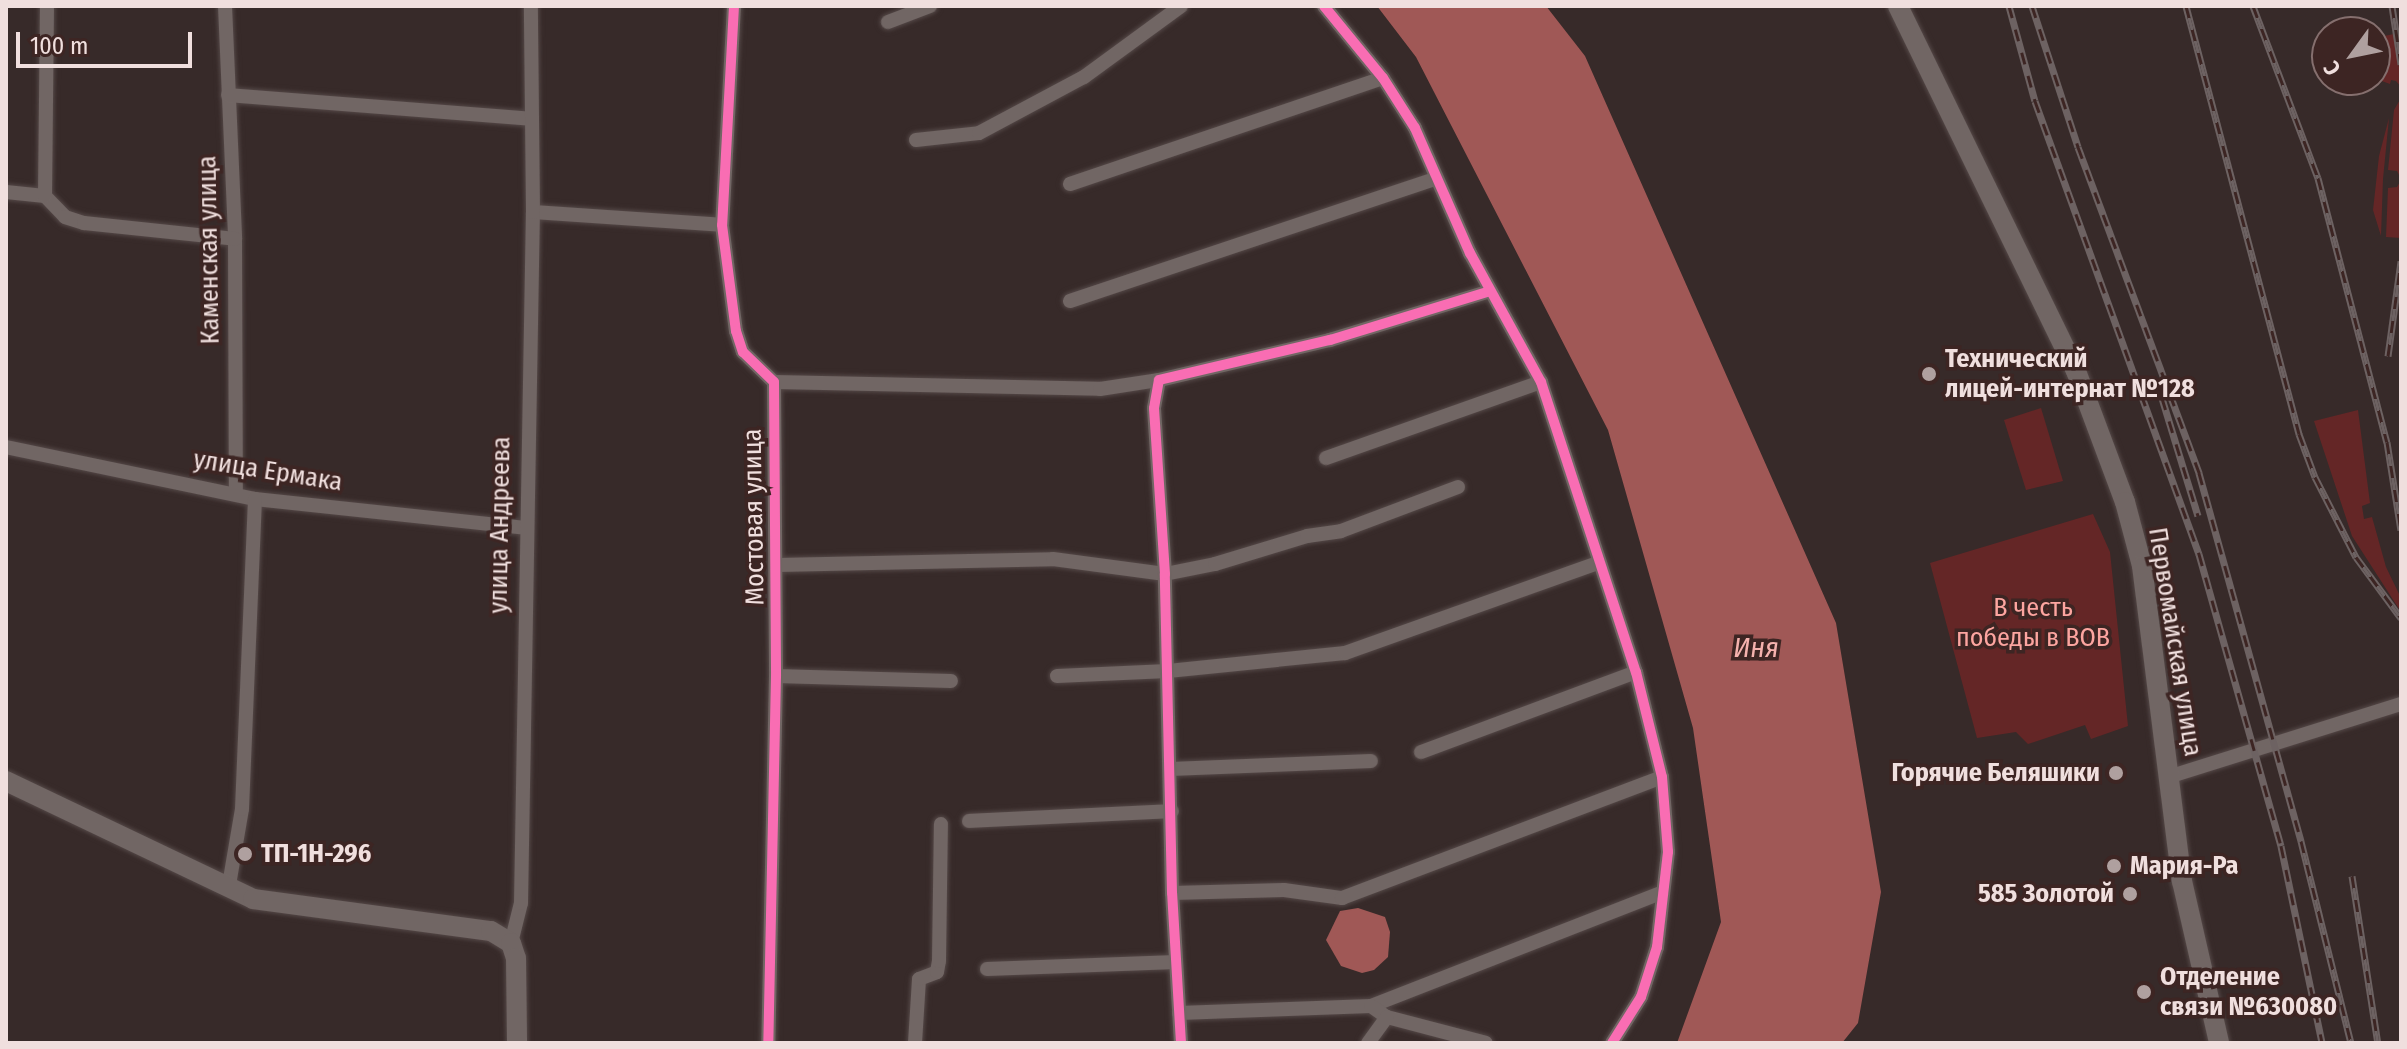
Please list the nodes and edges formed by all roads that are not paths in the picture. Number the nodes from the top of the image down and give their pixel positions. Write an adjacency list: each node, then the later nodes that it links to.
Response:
1 (47, 6): 17 (street)
2 (225, 6): 11 (street, Каменская улица)
3 (531, 6): 12 (street, улица Андреева)
4 (734, 6): 19 (street)
5 (930, 6): 9 (street)
6 (1181, 6): 13 (street)
7 (1324, 6): 10 (street)
8 (1898, 6): 45 (main road, Первомайская улица)
9 (888, 22)
10 (1383, 78): 14 (street); 15 (street)
11 (228, 95): 12 (street); 20 (street, Каменская улица)
12 (530, 119): 18 (street, улица Андреева)
13 (916, 140)
14 (1435, 179): 21 (street); 22 (street)
15 (1070, 184)
16 (6, 192): 17 (street)
17 (45, 196): 20 (street)
18 (533, 212): 19 (street); 31 (street, улица Андреева)
19 (722, 225): 24 (street)
20 (235, 239): 29 (street, Каменская улица)
21 (1490, 291): 23 (street); 25 (street)
22 (1070, 301)
23 (1159, 380): 24 (street); 34 (street)
24 (774, 382): 33 (street, Мостовая улица)
25 (1541, 382): 27 (street); 32 (street)
26 (6, 447): 29 (street, улица Ермака)
27 (1326, 458)
28 (1458, 487): 34 (street)
29 (236, 493): 30 (street, улица Ермака)
30 (255, 499): 31 (street, улица Ермака); 50 (street)
31 (525, 528): 53 (street, улица Андреева)
32 (1598, 563): 35 (street); 36 (street)
33 (777, 565): 34 (street); 37 (street, Мостовая улица)
34 (1165, 574): 35 (street)
35 (1168, 671): 38 (street); 43 (street)
36 (1636, 672): 41 (street); 44 (street)
37 (776, 676): 39 (street); 60 (street, Мостовая улица)
38 (1057, 676)
39 (951, 681)
40 (2401, 704): 45 (street)
41 (1421, 752)
42 (1371, 761): 43 (street)
43 (1171, 769): 47 (street)
44 (1662, 777): 51 (street); 52 (street)
45 (2168, 777): 66 (main road, Первомайская улица)
46 (6, 781): 50 (main road)
47 (1172, 811): 48 (street); 52 (street)
48 (969, 821)
49 (941, 824): 61 (street)
50 (229, 885): 53 (main road)
51 (1663, 892): 56 (street); 65 (street)
52 (1172, 893): 54 (street)
53 (511, 943): 59 (main road, улица Андреева)
54 (1176, 962): 55 (street); 57 (street)
55 (987, 969)
56 (1371, 1006): 57 (street); 58 (street)
57 (1179, 1013): 62 (street)
58 (1387, 1017): 63 (street); 64 (street)
59 (517, 1043)
60 (768, 1043)
61 (915, 1043)
62 (1181, 1043)
63 (1368, 1043)
64 (1486, 1043)
65 (1612, 1043)
66 (2219, 1043)

